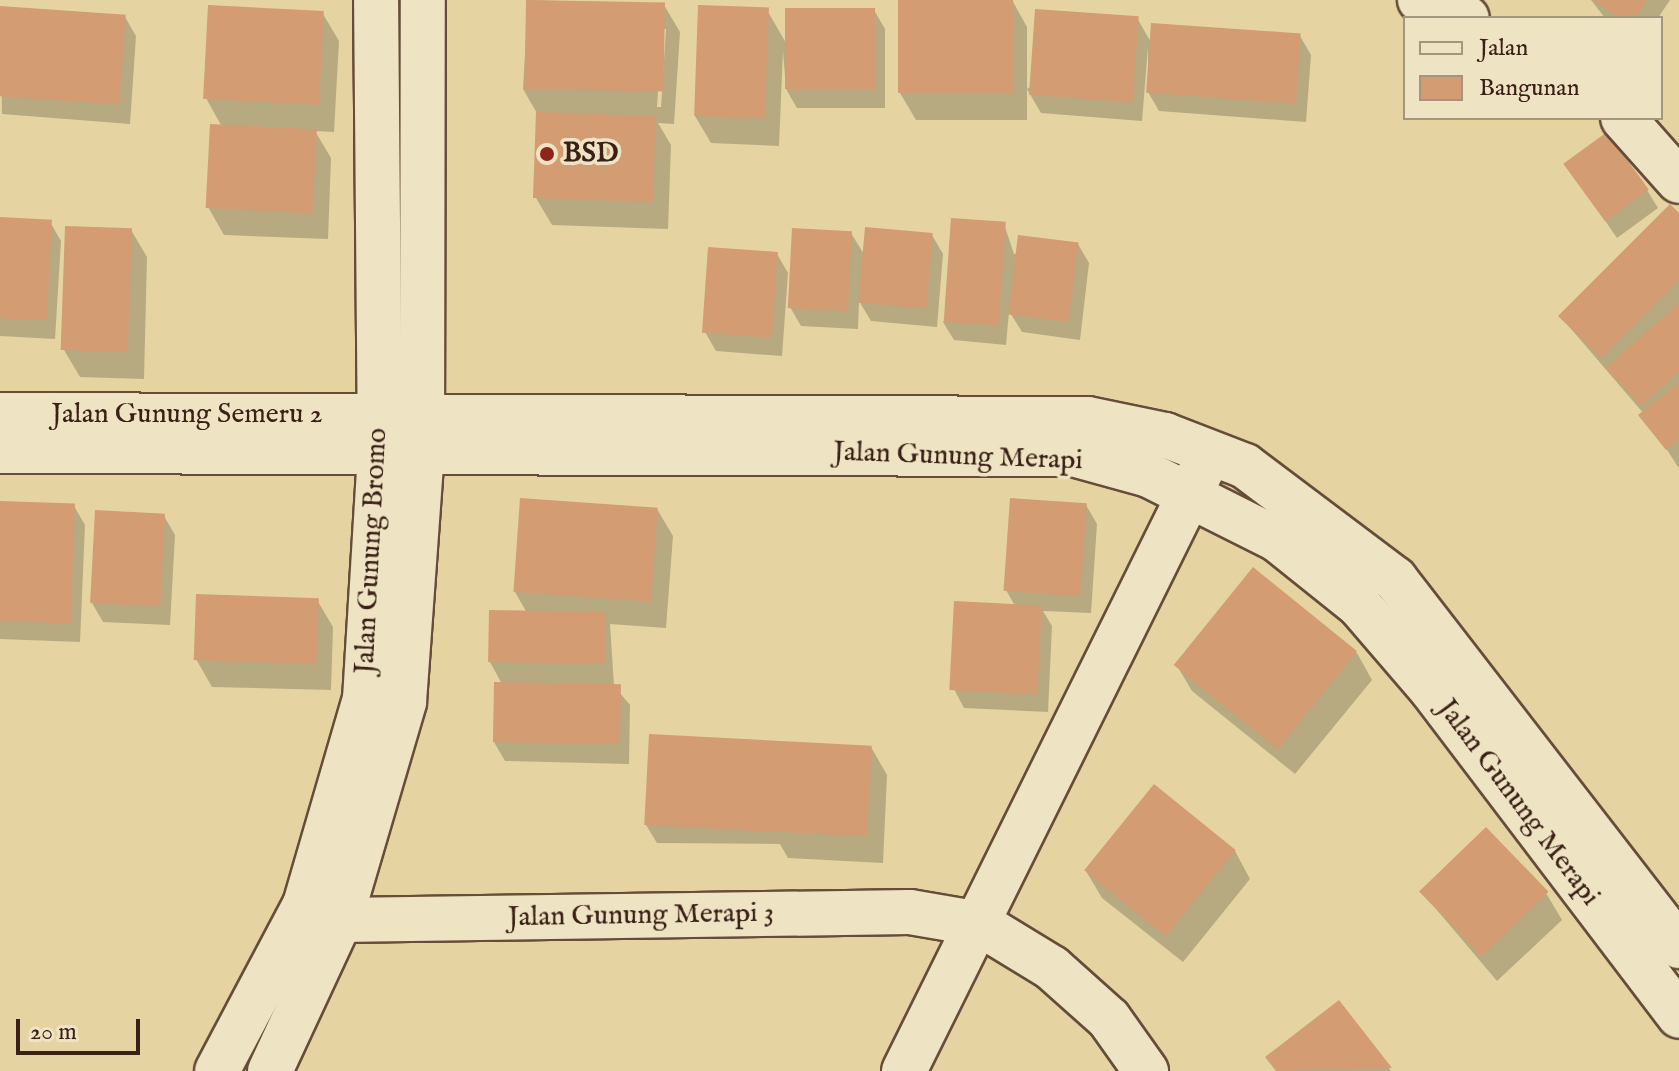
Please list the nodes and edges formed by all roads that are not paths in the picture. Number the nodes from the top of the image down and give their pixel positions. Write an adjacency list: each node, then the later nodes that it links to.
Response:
1 (376, 0): 8 (street, Jalan Gunung Bromo)
2 (423, 0): 8 (street, Jalan Gunung Bromo)
3 (1420, 0): 4 (street)
4 (1462, 16)
5 (1625, 120): 6 (street)
6 (1679, 181)
7 (0, 415): 8 (street, Jalan Gunung Semeru 2)
8 (401, 434): 9 (street, Jalan Gunung Semeru 2); 10 (street, Jalan Gunung Merapi); 11 (street, Jalan Gunung Merapi); 12 (street, Jalan Gunung Bromo)
9 (0, 451)
10 (1209, 452): 11 (street); 14 (street, Jalan Gunung Merapi)
11 (1192, 494): 13 (street); 15 (street, Jalan Gunung Merapi)
12 (322, 913): 13 (street, Jalan Gunung Merapi 3); 16 (street, Jalan Gunung Bromo); 17 (street, Jalan Gunung Bromo)
13 (980, 924): 18 (street); 19 (street, Jalan Gunung Merapi 3)
14 (1679, 946)
15 (1679, 1016)
16 (217, 1071)
17 (270, 1071)
18 (904, 1071)
19 (1146, 1071)

